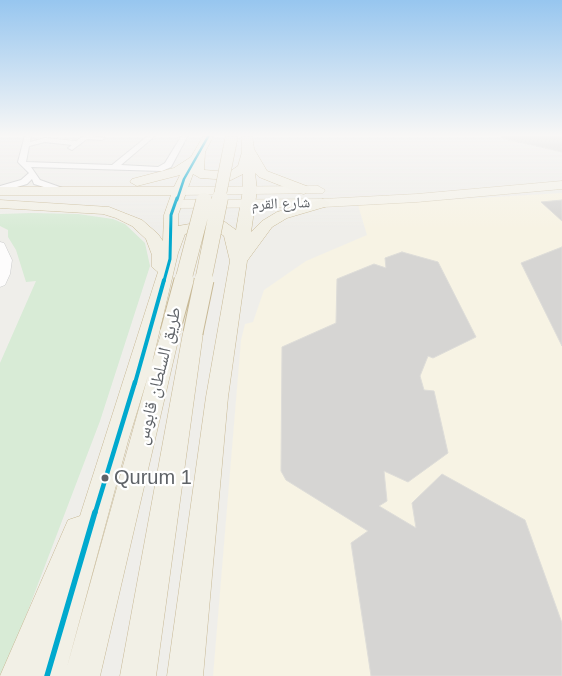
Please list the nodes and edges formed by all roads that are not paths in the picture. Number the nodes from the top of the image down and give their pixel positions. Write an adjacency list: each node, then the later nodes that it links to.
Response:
1 (26, 167): 14 (street)
2 (38, 167): 14 (street)
3 (78, 167): 13 (street)
4 (163, 167): 13 (street)
5 (183, 167): 19 (highway)
6 (193, 167): 20 (highway)
7 (198, 167): 10 (highway)
8 (215, 167): 28 (highway, طريق السلطان قابوس, bridge)
9 (224, 167): 28 (highway, طريق السلطان قابوس, bridge)
10 (244, 167)
11 (248, 167): 21 (highway)
12 (256, 167): 18 (highway)
13 (113, 168)
14 (31, 172): 17 (street); 19 (street)
15 (562, 177): 18 (main road, شارع القرم)
16 (562, 185): 22 (main road, شارع القرم)
17 (0, 190): 19 (highway, شارع القرم)
18 (304, 190): 21 (main road, شارع القرم)
19 (68, 191): 20 (highway, شارع القرم)
20 (177, 197): 21 (main road, شارع القرم); 23 (highway, شارع القرم); 25 (highway)
21 (249, 198): 22 (main road, شارع القرم); 26 (highway)
22 (323, 203): 26 (highway)
23 (0, 204): 29 (highway)
24 (0, 246): 27 (street)
25 (170, 259): 26 (highway); 29 (highway)
26 (237, 267): 35 (highway)
27 (0, 282)
28 (182, 332): 33 (highway, طريق السلطان قابوس); 34 (highway, طريق السلطان قابوس)
29 (139, 370): 30 (highway)
30 (116, 441): 31 (highway); 32 (highway)
31 (17, 676)
32 (47, 676)
33 (82, 676)
34 (138, 676)
35 (185, 676)

